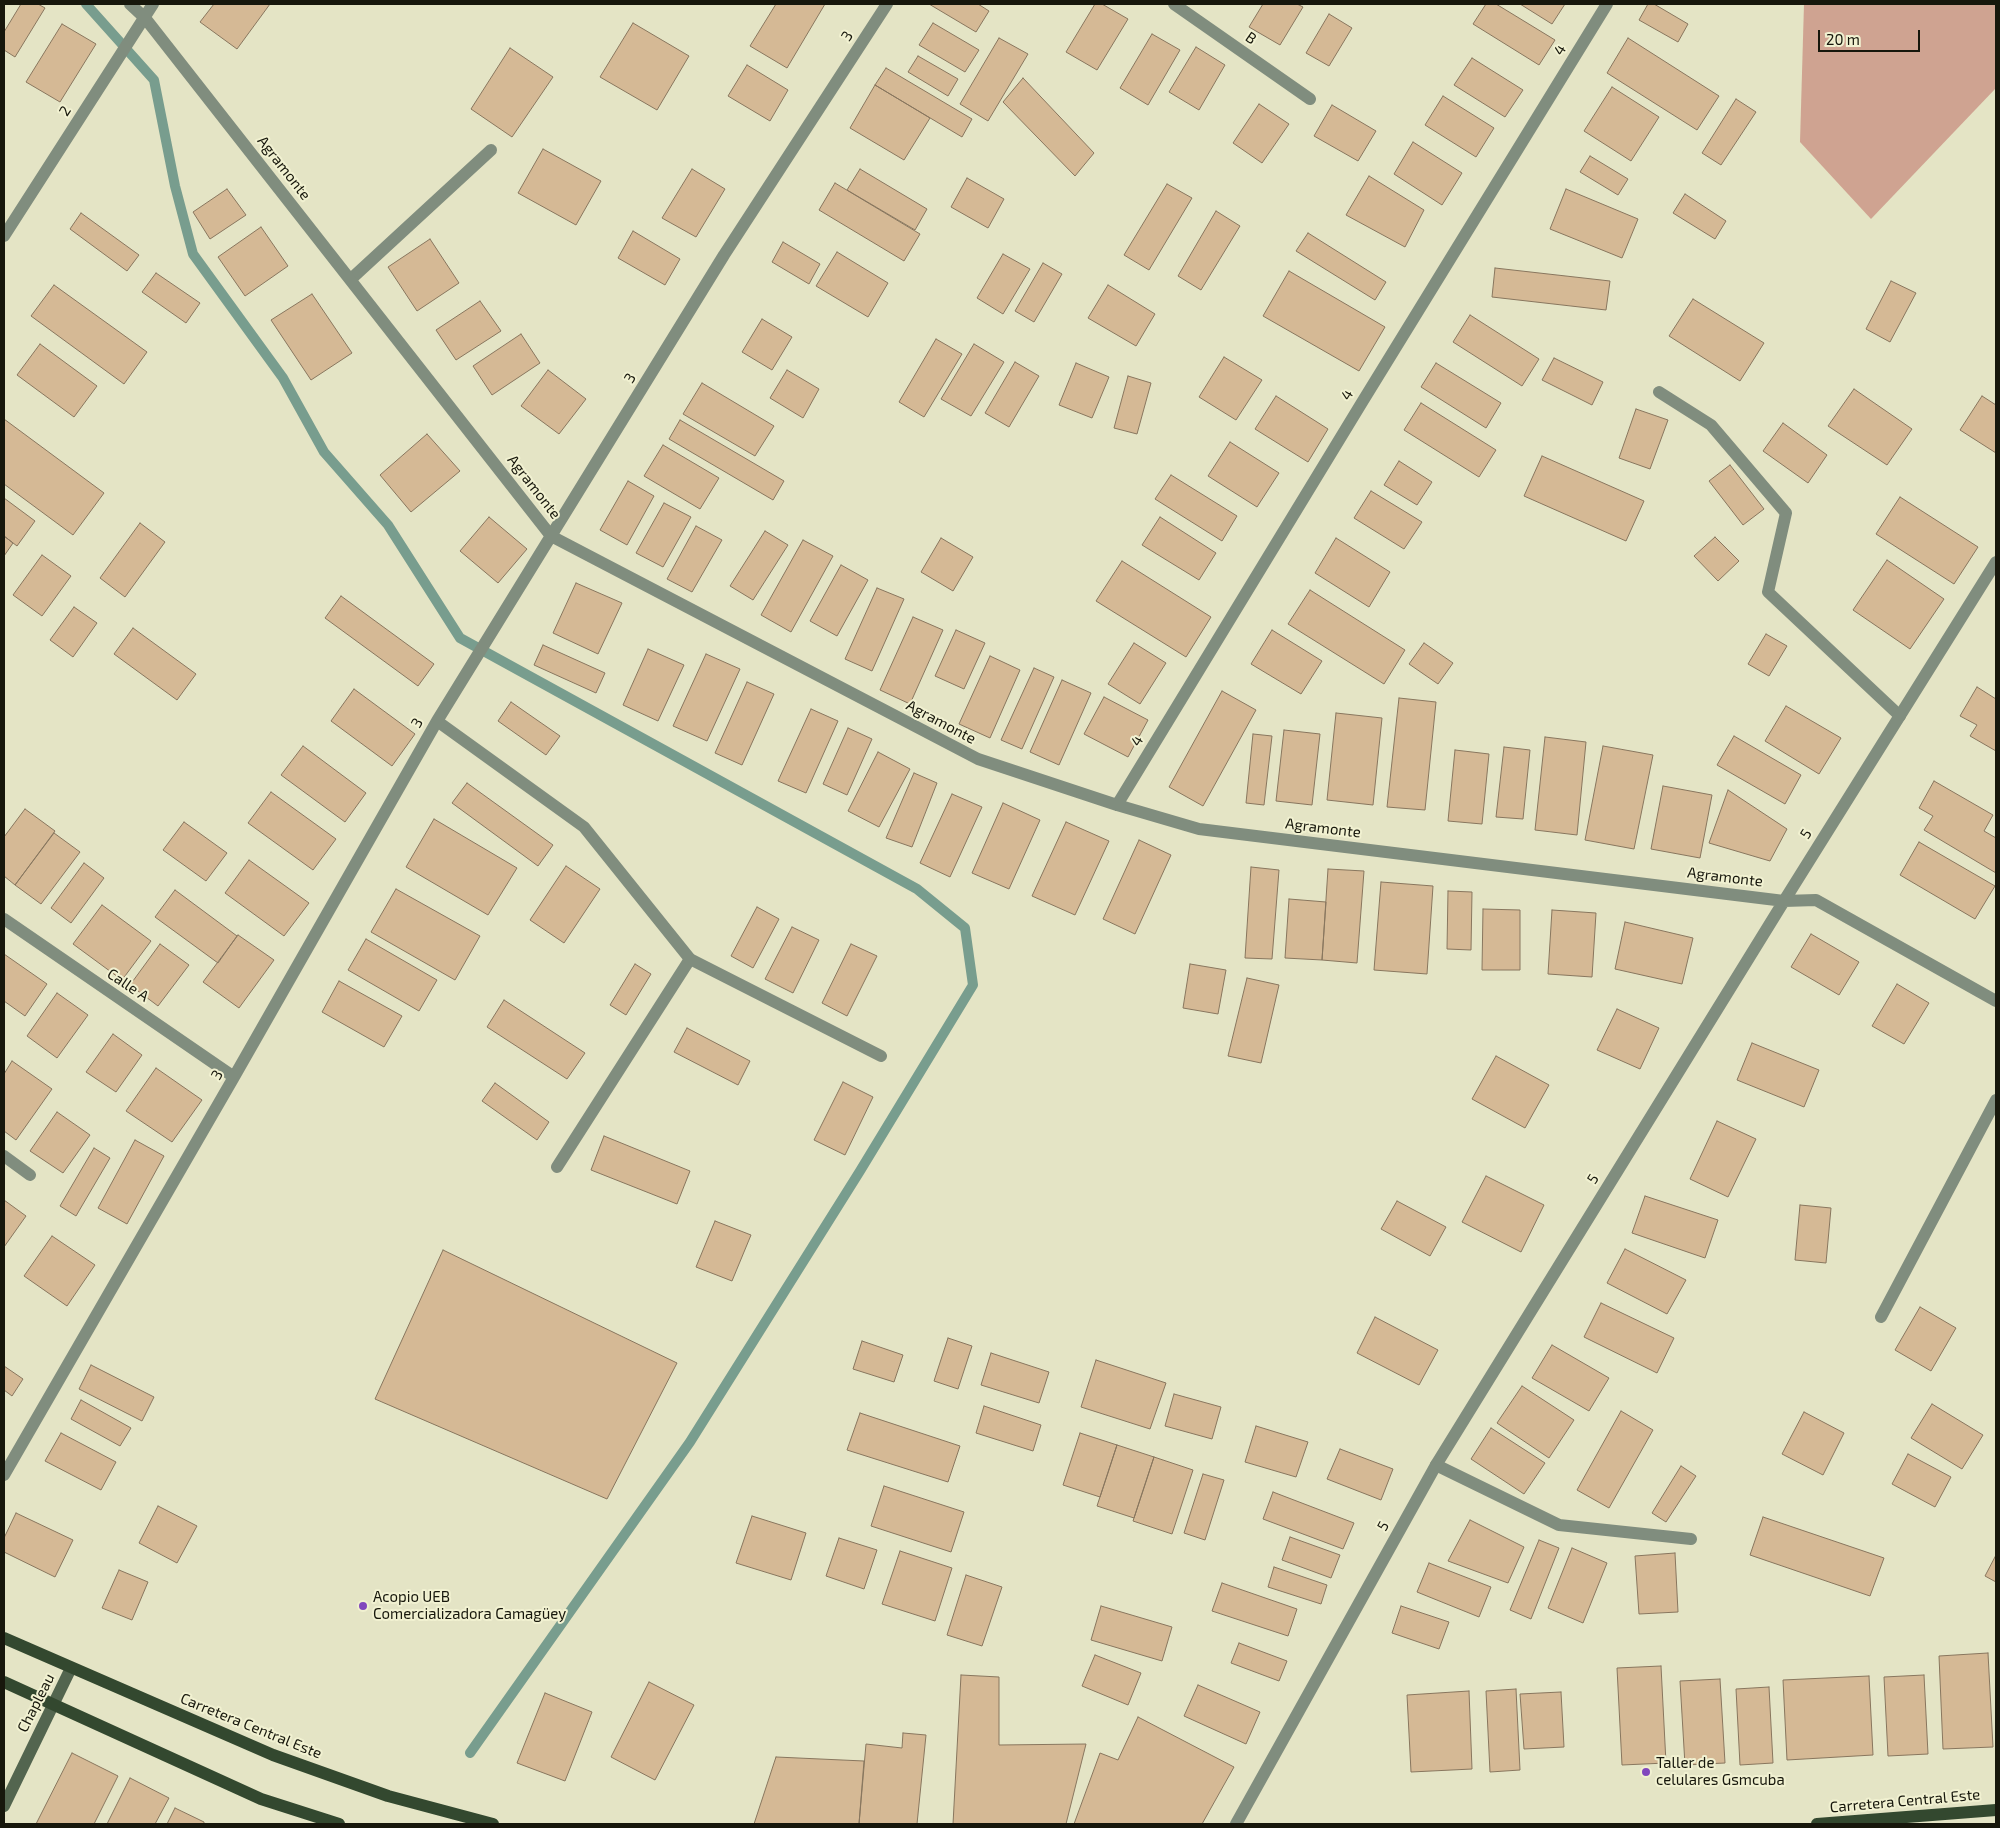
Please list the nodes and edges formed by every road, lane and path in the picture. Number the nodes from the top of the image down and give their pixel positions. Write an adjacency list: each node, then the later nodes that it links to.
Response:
1 (130, 4): 6 (street, Agramonte)
2 (153, 4): 6 (street, 2)
3 (887, 4): 12 (street, 3)
4 (1174, 4): 7 (street, B)
5 (1608, 4): 16 (street, 4)
6 (145, 18): 9 (street, 2); 10 (street, Agramonte)
7 (1310, 99)
8 (490, 150): 10 (street)
9 (4, 236)
10 (351, 279): 12 (street, Agramonte)
11 (1659, 392): 14 (street)
12 (551, 536): 15 (street, 3); 16 (street, Agramonte)
13 (1996, 562): 14 (street, 5)
14 (1900, 716): 17 (street, 5)
15 (437, 721): 19 (street); 22 (street, 3)
16 (1117, 805): 17 (street, Agramonte)
17 (1784, 901): 20 (street, Agramonte); 28 (street, 5)
18 (4, 919): 22 (street, Calle A)
19 (690, 959): 21 (street); 25 (street)
20 (1996, 1001)
21 (881, 1056)
22 (234, 1078): 29 (street, 3)
23 (1996, 1100): 27 (street)
24 (4, 1156): 26 (street)
25 (557, 1166)
26 (30, 1174)
27 (1881, 1317)
28 (1436, 1464): 30 (street); 39 (street, 5)
29 (4, 1476)
30 (1691, 1539)
31 (4, 1638): 32 (main road, Carretera Central Este)
32 (71, 1668): 34 (street, Chapleau); 38 (main road, Carretera Central Este)
33 (4, 1682): 34 (main road)
34 (53, 1705): 35 (street, Chapleau); 37 (main road)
35 (4, 1806)
36 (1996, 1810): 40 (main road, Carretera Central Este)
37 (339, 1824)
38 (493, 1824)
39 (1236, 1824)
40 (1817, 1824)

